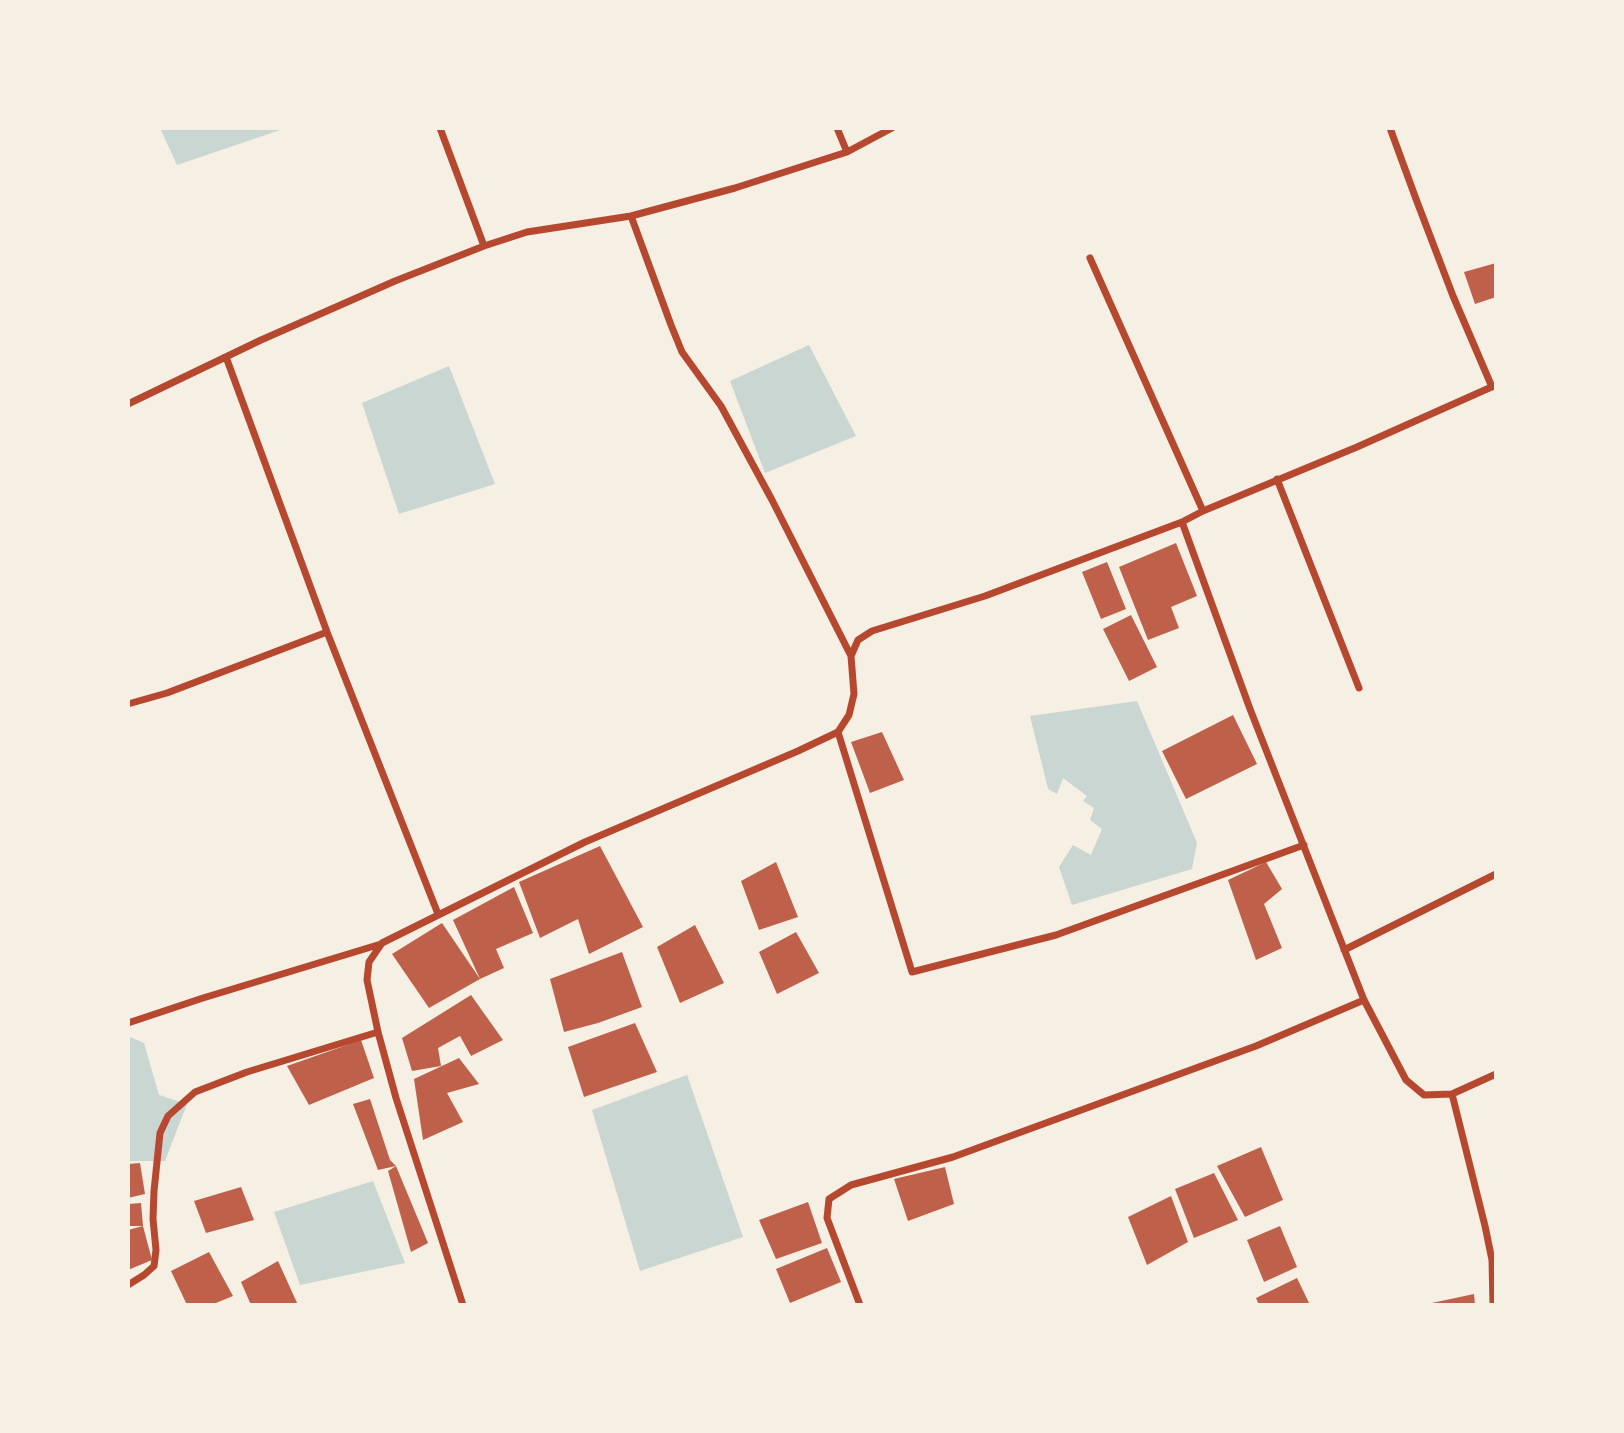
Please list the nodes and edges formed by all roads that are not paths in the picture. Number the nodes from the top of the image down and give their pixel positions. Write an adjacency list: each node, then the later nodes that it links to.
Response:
1 (440, 128): 7 (street)
2 (837, 128): 5 (street)
3 (892, 128): 5 (street)
4 (1390, 128): 10 (street)
5 (847, 152): 6 (street)
6 (631, 216): 7 (street); 16 (street)
7 (484, 246): 9 (street)
8 (1090, 258): 13 (street)
9 (226, 357): 11 (street); 15 (street)
10 (1494, 386): 12 (street)
11 (128, 404)
12 (1277, 480): 13 (street); 17 (street)
13 (1203, 511): 14 (street)
14 (1182, 522): 16 (street); 20 (street)
15 (327, 632): 18 (street); 22 (street)
16 (850, 656): 19 (street)
17 (1360, 688)
18 (128, 704)
19 (838, 732): 20 (street); 22 (street)
20 (1304, 845): 24 (street)
21 (1496, 874): 24 (street)
22 (438, 914): 23 (street)
23 (382, 943): 26 (street); 27 (street)
24 (1344, 950): 25 (street)
25 (1364, 1000): 29 (street); 32 (street)
26 (128, 1023)
27 (378, 1032): 30 (street); 31 (street)
28 (1496, 1074): 29 (street)
29 (1452, 1094): 33 (street)
30 (128, 1285)
31 (463, 1305)
32 (860, 1305)
33 (1493, 1305)

